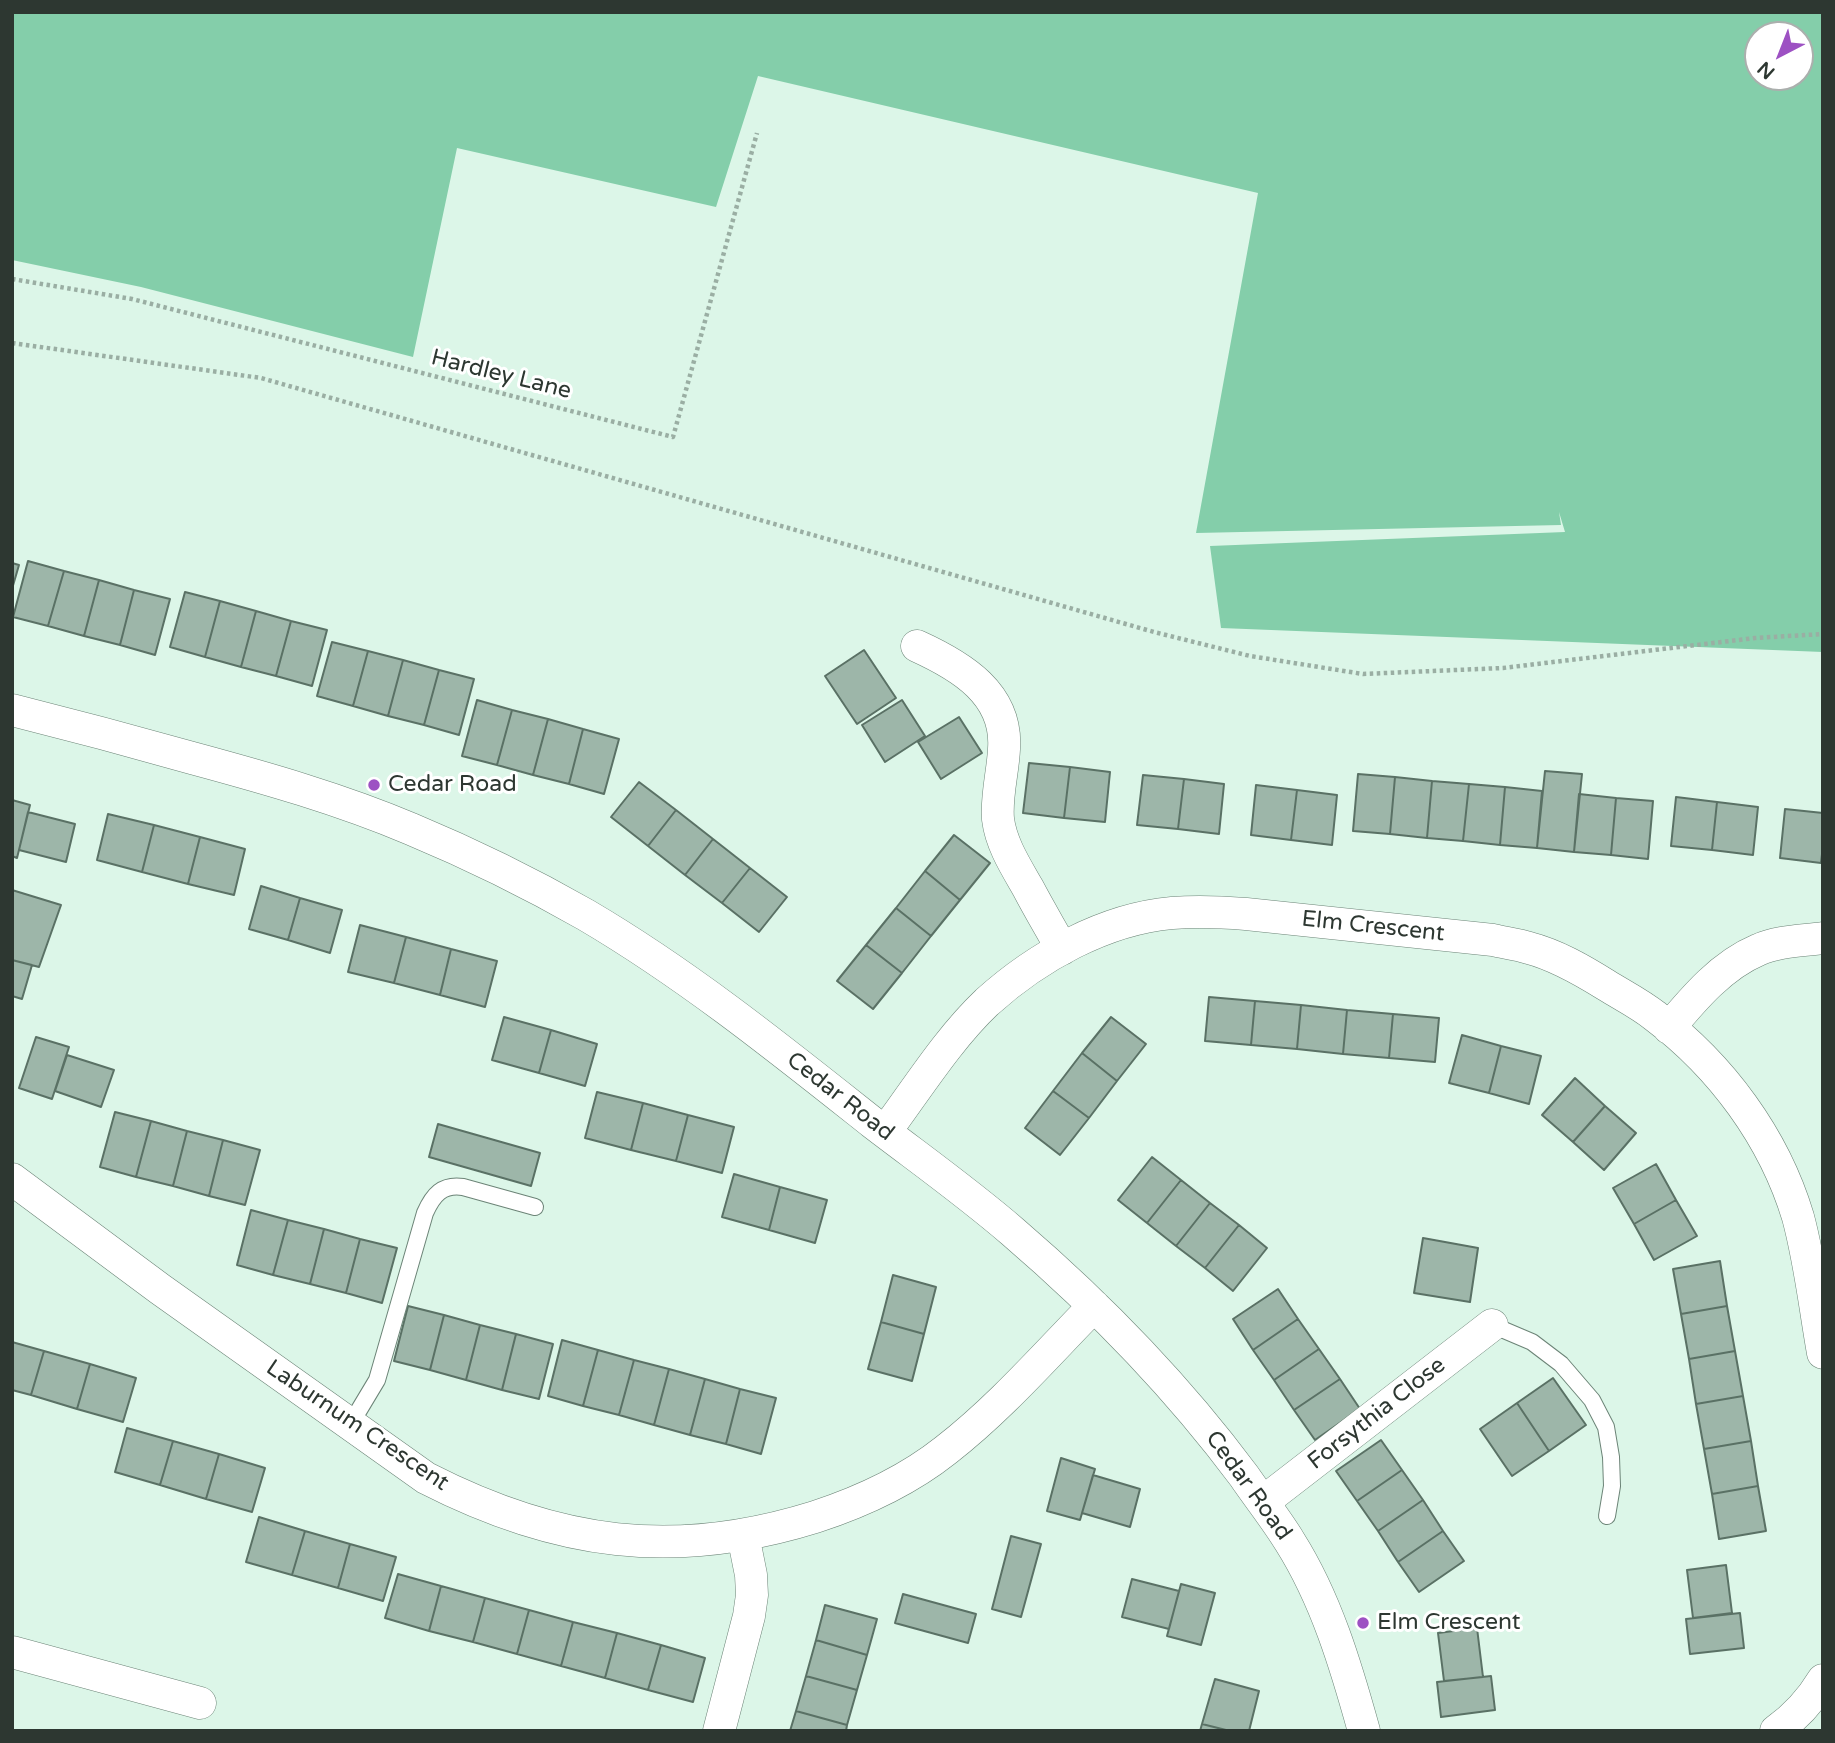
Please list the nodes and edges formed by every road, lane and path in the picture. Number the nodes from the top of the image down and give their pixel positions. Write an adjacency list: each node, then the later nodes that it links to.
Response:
1 (757, 133): 2 (path, Hardley Lane)
2 (12, 279)
3 (12, 343): 4 (path)
4 (1823, 634)
5 (917, 646): 8 (street)
6 (12, 710): 10 (street, Cedar Road)
7 (1823, 938): 9 (street)
8 (1062, 949): 9 (street, Elm Crescent); 10 (street, Elm Crescent)
9 (1669, 1028): 15 (street, Elm Crescent)
10 (885, 1132): 13 (street, Cedar Road)
11 (12, 1179): 16 (street, Laburnum Crescent)
12 (535, 1207): 16 (lane)
13 (1094, 1306): 17 (street, Cedar Road); 19 (street, Laburnum Crescent)
14 (1492, 1325): 17 (street, Forsythia Close); 18 (lane)
15 (1823, 1353)
16 (350, 1425): 19 (street, Laburnum Crescent)
17 (1263, 1502): 24 (street, Cedar Road)
18 (1607, 1516)
19 (743, 1535): 23 (street)
20 (12, 1652): 22 (street)
21 (1819, 1694): 25 (street)
22 (200, 1703)
23 (719, 1731)
24 (1364, 1731)
25 (1776, 1731)

